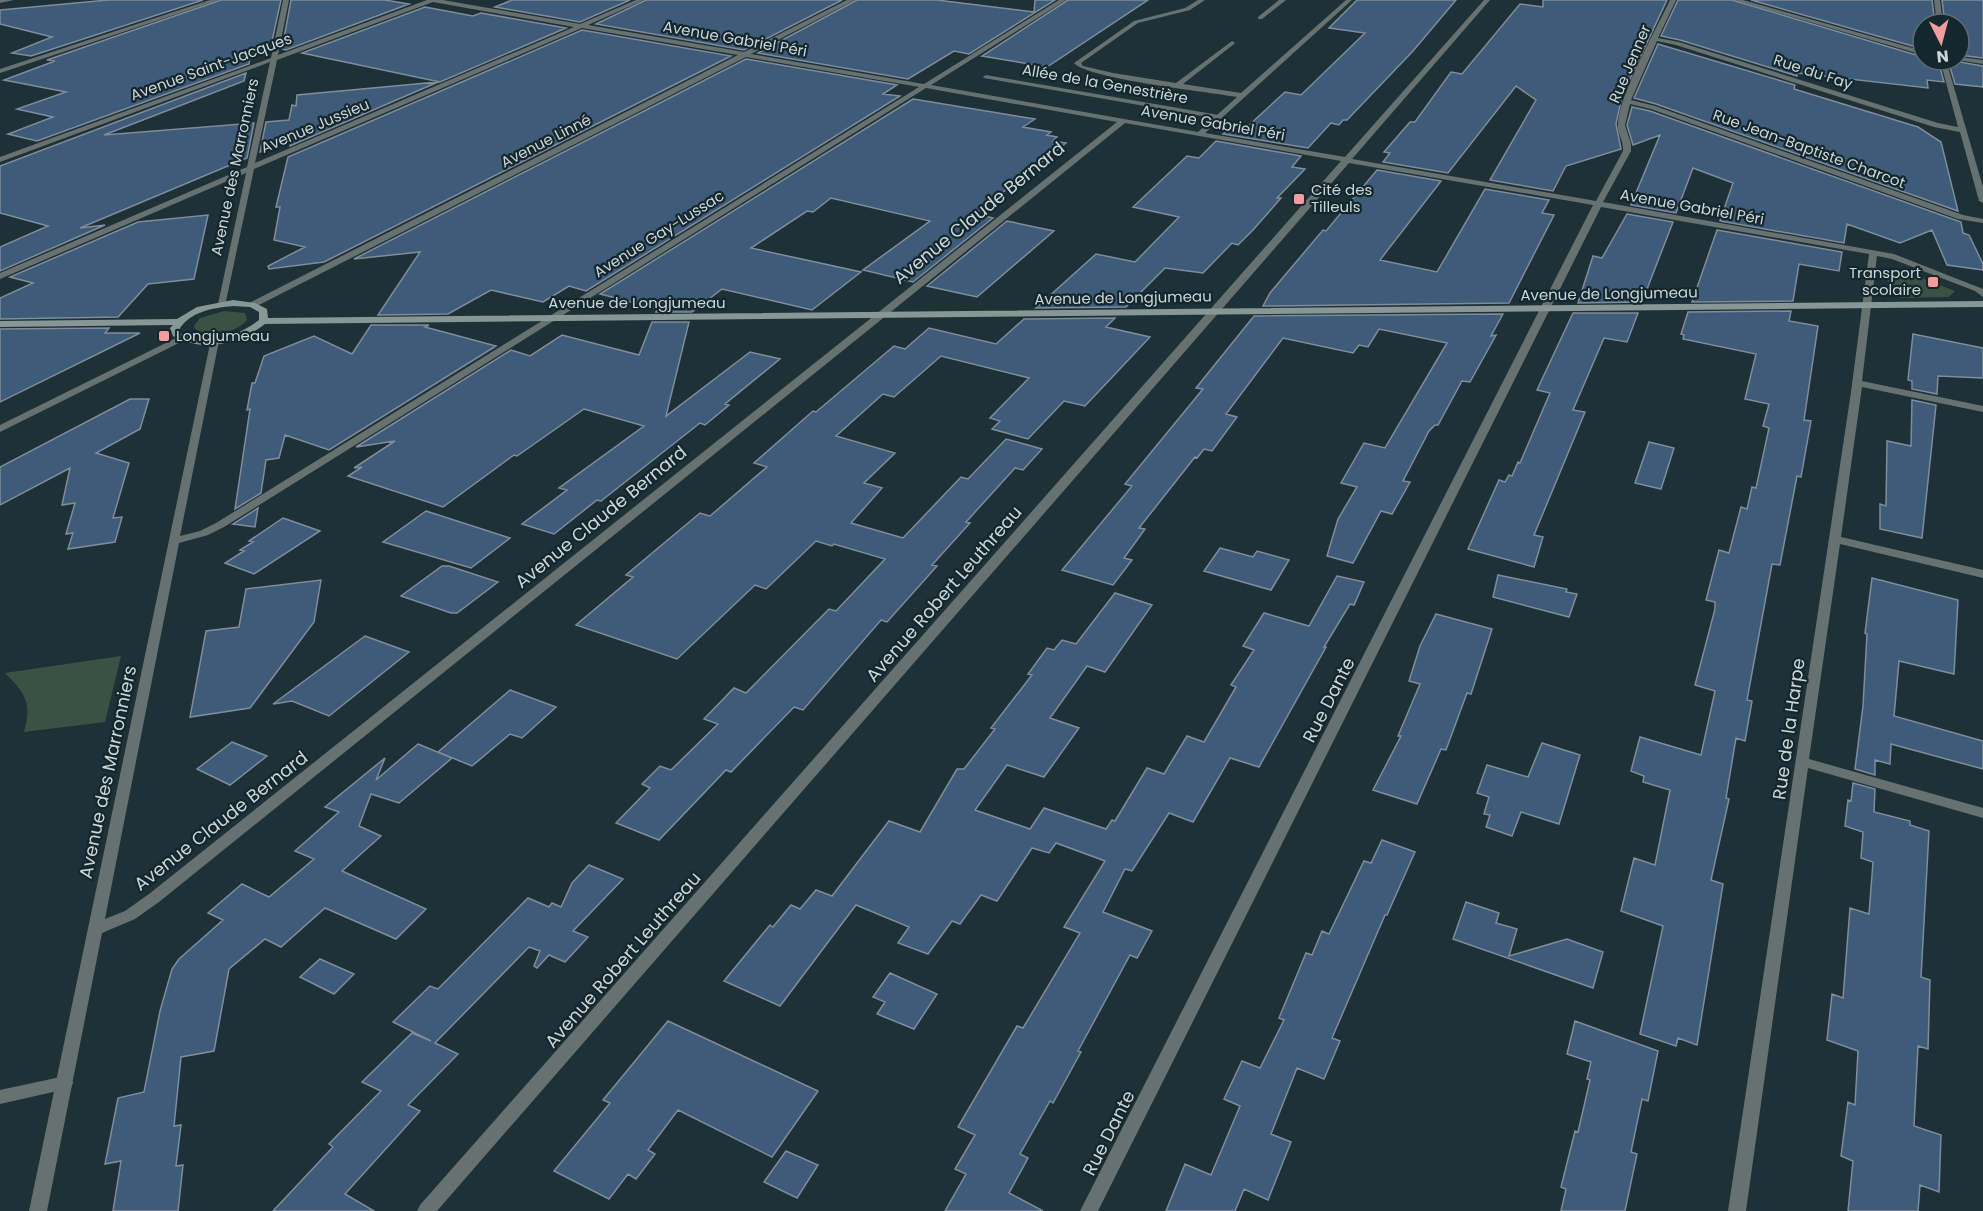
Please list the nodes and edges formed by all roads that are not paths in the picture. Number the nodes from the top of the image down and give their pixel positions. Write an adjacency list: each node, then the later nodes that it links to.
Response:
1 (11, 0): 15 (street)
2 (216, 0): 24 (street)
3 (286, 0): 23 (street, Avenue des Marronniers)
4 (432, 0): 18 (street, Avenue Gabriel Péri); 23 (street, Avenue Saint-Jacques)
5 (640, 0): 18 (street, Avenue Jussieu)
6 (852, 0): 22 (street, Avenue Linné)
7 (1063, 0): 28 (street, Avenue Gay-Lussac)
8 (1202, 0): 27 (street, Allée de la Genestrière)
9 (1283, 0): 17 (street)
10 (1349, 0): 29 (street)
11 (1487, 0): 36 (street, Avenue Robert Leuthreau)
12 (1673, 0): 19 (street, Rue Jenner)
13 (1737, 0): 21 (street)
14 (1928, 0): 16 (street)
15 (2, 1)
16 (1937, 1)
17 (1260, 18)
18 (581, 26): 22 (street, Avenue Gabriel Péri); 37 (street, Avenue Jussieu)
19 (1655, 39): 30 (street, Rue Jenner); 33 (street, Rue du Fay)
20 (1232, 43): 27 (street, Allée de la Genestrière)
21 (1911, 50)
22 (745, 54): 28 (street, Avenue Gabriel Péri); 46 (street, Avenue Linné)
23 (274, 58): 35 (street, Avenue Saint-Jacques); 37 (street, Avenue des Marronniers)
24 (0, 71)
25 (1946, 72): 33 (street)
26 (986, 77): 31 (street, Allée de la Genestrière)
27 (1178, 85): 29 (street, Allée de la Genestrière)
28 (925, 86): 32 (street, Avenue Gabriel Péri); 51 (street, Avenue Gay-Lussac)
29 (1244, 96): 31 (street)
30 (1627, 101): 39 (street, Rue Jenner); 40 (street, Rue Jean-Baptiste Charcot)
31 (1219, 117): 34 (street)
32 (1123, 121): 34 (street, Avenue Gabriel Péri); 50 (street, Avenue Claude Bernard)
33 (1963, 130): 38 (street)
34 (1199, 135): 36 (street, Avenue Gabriel Péri)
35 (0, 160)
36 (1347, 160): 39 (street, Avenue Gabriel Péri); 49 (street, Avenue Robert Leuthreau)
37 (253, 168): 42 (street, Avenue Jussieu); 44 (street, Avenue des Marronniers)
38 (1983, 201)
39 (1598, 204): 41 (street, Avenue Gabriel Péri); 48 (street, Rue Dante)
40 (1983, 221)
41 (1873, 253): 43 (street, Avenue Gabriel Péri); 47 (street, Rue de la Harpe)
42 (0, 276)
43 (1983, 294)
44 (222, 304): 46 (street); 53 (street)
45 (1983, 304): 47 (street, Avenue de Longjumeau)
46 (252, 305): 52 (street)
47 (1866, 306): 48 (street, Avenue de Longjumeau); 57 (street, Rue de la Harpe)
48 (1546, 309): 49 (street, Avenue de Longjumeau); 70 (street, Rue Dante)
49 (1215, 312): 50 (street, Avenue de Longjumeau); 69 (street, Avenue Robert Leuthreau)
50 (880, 316): 51 (street, Avenue de Longjumeau); 65 (street, Avenue Claude Bernard)
51 (552, 318): 52 (street, Avenue de Longjumeau); 61 (street, Avenue Gay-Lussac)
52 (263, 321): 56 (street)
53 (178, 322): 54 (street); 55 (street)
54 (0, 324)
55 (182, 338): 56 (street); 59 (street)
56 (214, 341): 61 (street, Avenue des Marronniers)
57 (1857, 383): 58 (street); 60 (street, Rue de la Harpe)
58 (1983, 409)
59 (0, 429)
60 (1835, 539): 62 (street); 63 (street, Rue de la Harpe)
61 (176, 540): 65 (street, Avenue des Marronniers)
62 (1983, 574)
63 (1802, 762): 64 (street); 71 (street, Rue de la Harpe)
64 (1983, 813)
65 (94, 930): 66 (street, Avenue des Marronniers)
66 (65, 1083): 67 (street); 68 (street, Avenue des Marronniers)
67 (0, 1097)
68 (38, 1211)
69 (426, 1211)
70 (1089, 1211)
71 (1737, 1211)

